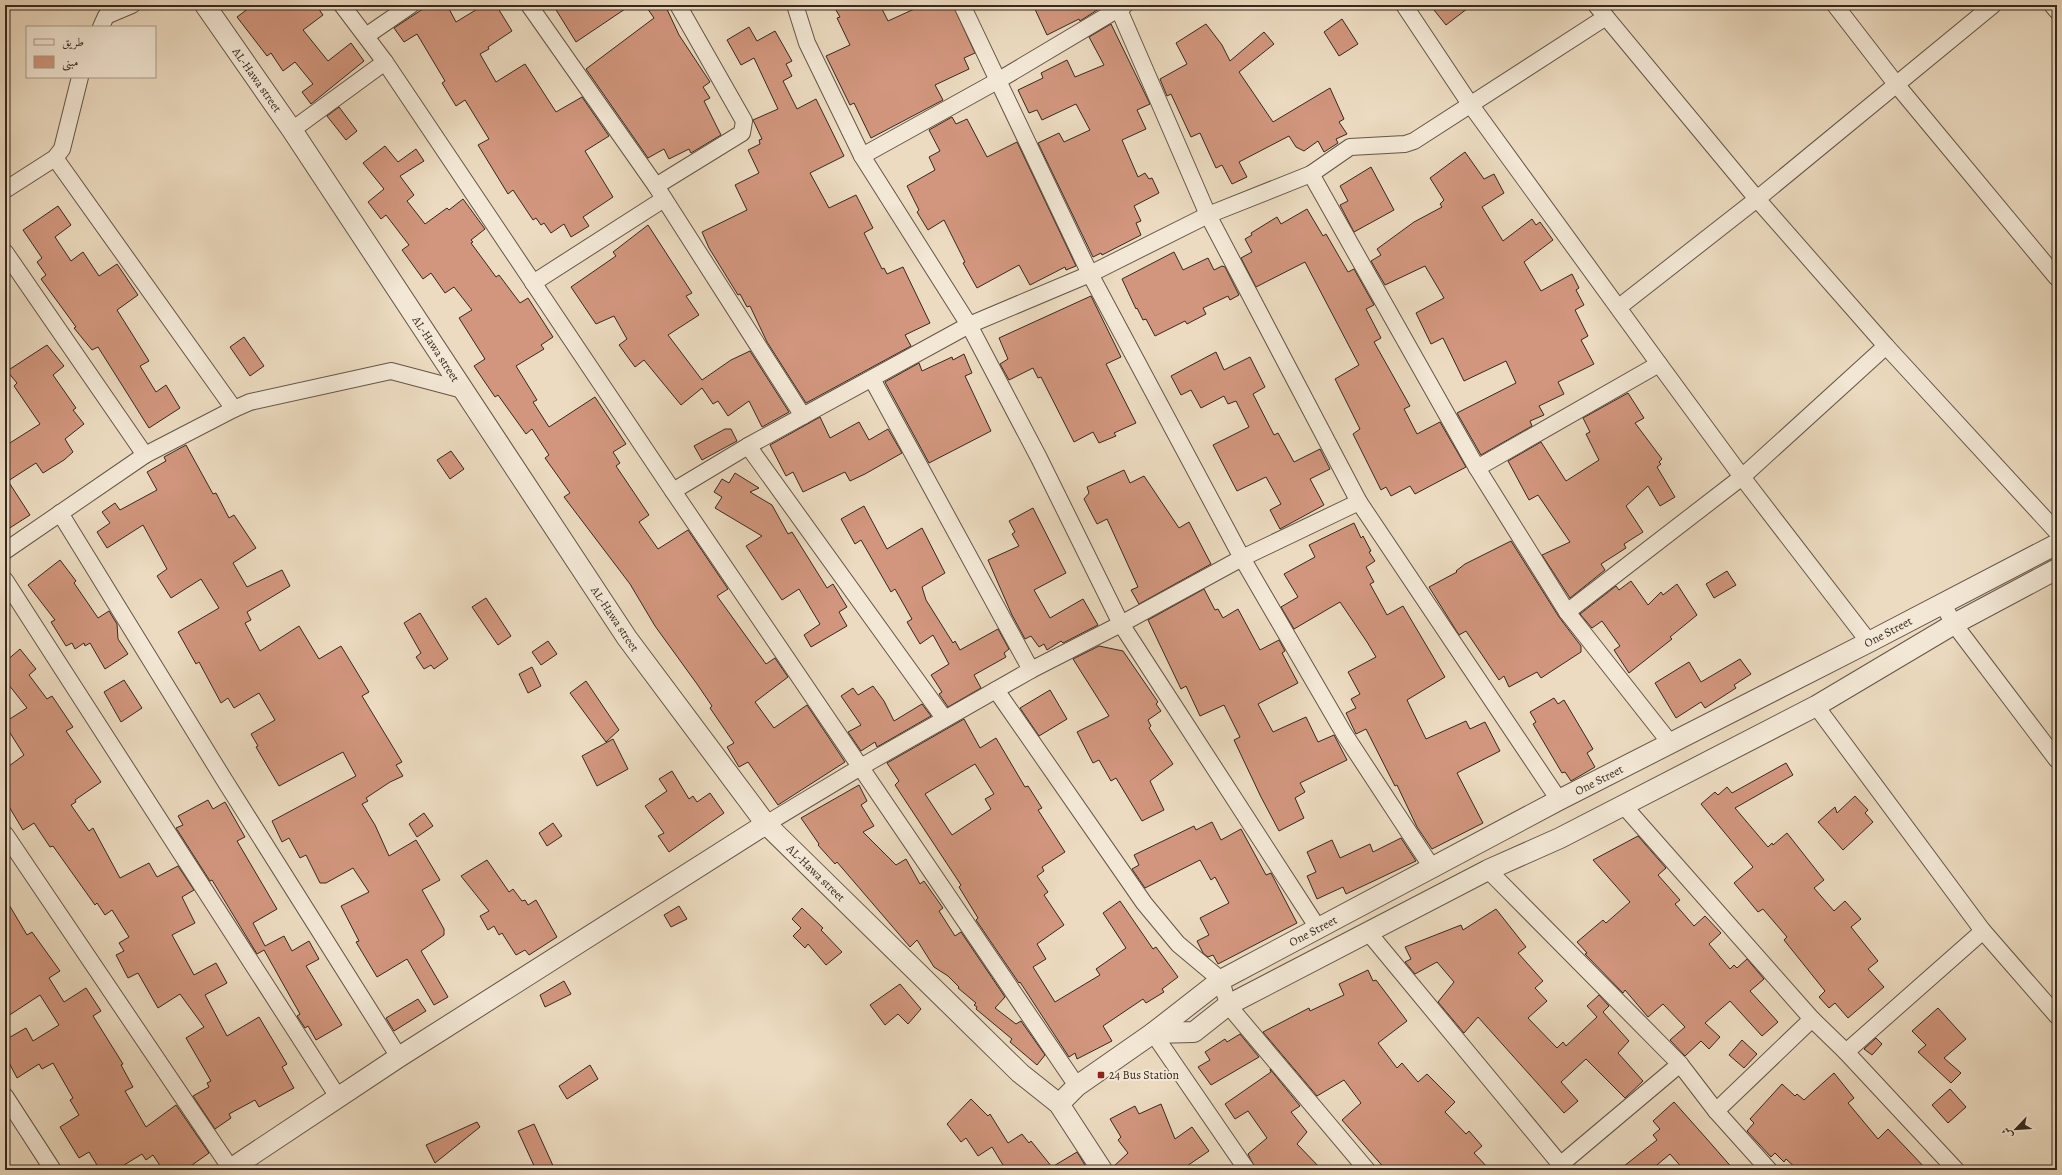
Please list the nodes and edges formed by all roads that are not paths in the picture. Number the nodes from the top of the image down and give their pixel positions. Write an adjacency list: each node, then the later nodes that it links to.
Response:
1 (132, 5): 16 (street)
2 (205, 5): 23 (street, AL-Hawa street)
3 (342, 5): 17 (street)
4 (411, 5): 17 (street)
5 (529, 5): 28 (street)
6 (678, 5): 28 (street)
7 (795, 5): 24 (street)
8 (962, 5): 20 (street)
9 (1404, 5): 22 (street)
10 (1835, 5): 21 (street)
11 (1993, 5): 21 (street)
12 (2052, 5): 15 (street)
13 (1121, 6): 20 (street); 30 (street)
14 (1601, 11): 22 (street); 29 (street)
15 (2057, 11)
16 (101, 26)
17 (366, 36): 18 (street)
18 (385, 62): 23 (street); 34 (street)
19 (80, 78): 25 (street)
20 (999, 80): 24 (street); 32 (street)
21 (1896, 84): 29 (street); 33 (street)
22 (1470, 104): 26 (street); 35 (street)
23 (292, 130): 40 (street, AL-Hawa street)
24 (862, 156): 36 (street)
25 (55, 158): 27 (street); 41 (street)
26 (1312, 174): 30 (street); 45 (street)
27 (5, 190)
28 (660, 193): 34 (street); 42 (street)
29 (1758, 199): 35 (street); 37 (street)
30 (1208, 215): 32 (street); 48 (street)
31 (5, 252): 44 (street)
32 (1090, 274): 36 (street); 53 (street)
33 (2057, 278)
34 (533, 283): 47 (street)
35 (1619, 307): 38 (street)
36 (969, 325): 39 (street); 58 (street)
37 (1886, 346): 46 (street); 50 (street)
38 (1659, 364): 45 (street); 46 (street)
39 (872, 379): 42 (street); 61 (street)
40 (464, 390): 41 (street); 70 (street, AL-Hawa street)
41 (234, 408): 44 (street)
42 (803, 416): 43 (street)
43 (748, 446): 47 (street); 64 (street)
44 (145, 455): 49 (street)
45 (1477, 468): 57 (street)
46 (1742, 477): 57 (street); 60 (street)
47 (673, 492): 67 (street)
48 (1359, 502): 53 (street); 68 (street)
49 (60, 513): 52 (street); 83 (street)
50 (2057, 532)
51 (2057, 544): 56 (street, One Street)
52 (5, 551)
53 (1242, 558): 58 (street); 72 (street)
54 (2057, 569): 59 (street)
55 (5, 580): 87 (street)
56 (1942, 603): 59 (street); 60 (street, One Street)
57 (1568, 612): 65 (street)
58 (1122, 624): 61 (street); 74 (street)
59 (1954, 624): 63 (street); 66 (street)
60 (1869, 642): 65 (street, One Street)
61 (1031, 670): 62 (street)
62 (996, 690): 64 (street); 77 (street)
63 (1816, 706): 69 (street); 75 (street)
64 (944, 718): 67 (street)
65 (1671, 744): 68 (street, One Street)
66 (2057, 760)
67 (860, 768): 70 (street); 85 (street)
68 (1560, 800): 72 (street, One Street)
69 (1624, 806): 73 (street); 80 (street)
70 (766, 824): 83 (street); 88 (street, AL-Hawa street)
71 (5, 834): 91 (street)
72 (1433, 869): 74 (street, One Street)
73 (1488, 870): 76 (street); 84 (street)
74 (1318, 928): 77 (street, One Street)
75 (1983, 931): 79 (street); 82 (street)
76 (1368, 932): 78 (street); 90 (street)
77 (1221, 980): 78 (street); 81 (street, One Street)
78 (1228, 1005): 81 (street); 95 (street)
79 (2057, 1016)
80 (1812, 1019): 82 (street); 89 (street)
81 (1153, 1033): 85 (street, One Street); 94 (street)
82 (1846, 1052): 97 (street)
83 (399, 1057): 87 (street)
84 (1680, 1064): 89 (street); 90 (street)
85 (1077, 1086): 88 (street, One Street)
86 (5, 1096): 92 (street)
87 (338, 1097): 91 (street)
88 (1059, 1104): 93 (street, AL-Hawa street)
89 (1716, 1111): 96 (street)
90 (1562, 1167)
91 (230, 1169)
92 (53, 1170)
93 (1102, 1170)
94 (1247, 1170)
95 (1366, 1170)
96 (1769, 1170)
97 (1956, 1170)

